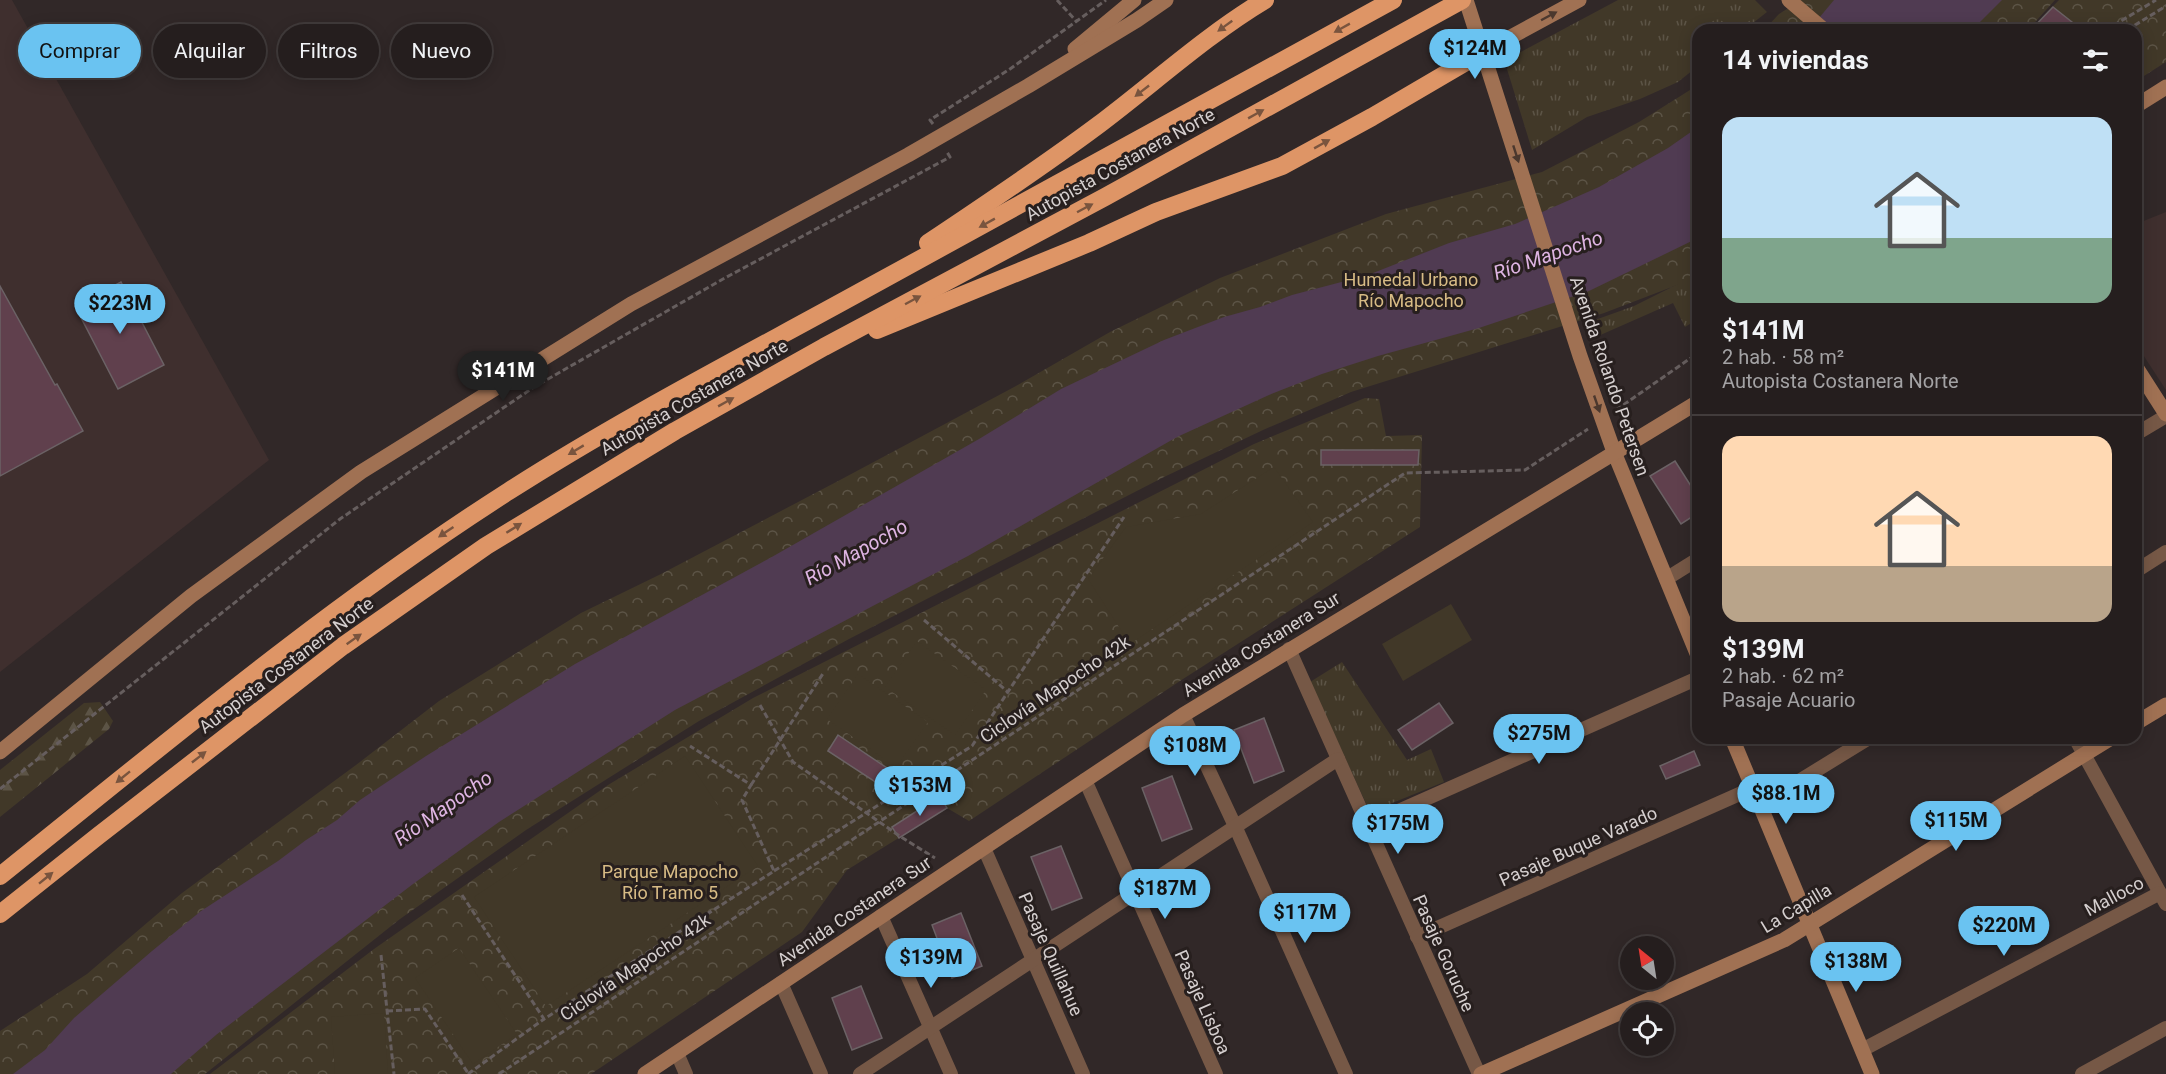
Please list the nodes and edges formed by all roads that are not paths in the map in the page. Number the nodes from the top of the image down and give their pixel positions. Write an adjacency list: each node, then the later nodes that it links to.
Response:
1 (1134, 0): 10 (street)
2 (1166, 0): 10 (street)
3 (1265, 0): 13 (highway, one-way to 13)
4 (1393, 0): 13 (highway, Autopista Costanera Norte, one-way to 13)
5 (1464, 0): 9 (street, Avenida Rolando Petersen); 14 (highway, Autopista Costanera Norte, one-way to 5)
6 (1579, 0): 9 (street, one-way to 6)
7 (1789, 0): 8 (street)
8 (1817, 24)
9 (1483, 52): 14 (highway, one-way to 9); 19 (street, Avenida Rolando Petersen, one-way to 19)
10 (1028, 86): 34 (street)
11 (2166, 87): 12 (street)
12 (2142, 102)
13 (829, 309): 43 (highway, Autopista Costanera Norte, one-way to 43)
14 (824, 347): 46 (highway, Autopista Costanera Norte, one-way to 14)
15 (2142, 377): 17 (street)
16 (1692, 406): 19 (street, Avenida Costanera Sur)
17 (2166, 415): 18 (street)
18 (2142, 430)
19 (1614, 452): 23 (street, Avenida Rolando Petersen); 25 (street, Avenida Costanera Sur)
20 (2166, 552): 22 (street)
21 (1692, 563): 23 (street)
22 (2142, 567)
23 (1666, 579): 24 (street, Avenida Rolando Petersen)
24 (1692, 642)
25 (1289, 649): 28 (street, Avenida Costanera Sur); 36 (street, Pasaje Goruche)
26 (1692, 681): 40 (street)
27 (2166, 705): 29 (street)
28 (1183, 715): 37 (street, Avenida Costanera Sur); 41 (street)
29 (2142, 719)
30 (1735, 744): 38 (street)
31 (1859, 744): 39 (street)
32 (2079, 744): 35 (street)
33 (2101, 744): 35 (street, La Capilla)
34 (0, 752)
35 (2085, 754): 45 (street); 48 (street, La Capilla)
36 (1338, 759): 40 (street, Pasaje Goruche); 41 (street)
37 (1084, 780): 42 (street, Avenida Costanera Sur); 44 (street, Pasaje Lisboa)
38 (1753, 788): 39 (street); 49 (street, Pasaje Buque Varado)
39 (1760, 805): 48 (street)
40 (1367, 825): 49 (street, Pasaje Goruche)
41 (1235, 826): 44 (street); 64 (street)
42 (984, 848): 47 (street, Avenida Costanera Sur); 50 (street, Pasaje Quillahue)
43 (0, 876)
44 (1135, 893): 50 (street); 63 (street, Pasaje Lisboa)
45 (2163, 898): 54 (street, Malloco)
46 (0, 914)
47 (881, 916): 51 (street, Avenida Costanera Sur); 52 (street)
48 (1810, 924): 54 (street); 65 (street, La Capilla)
49 (1417, 937): 65 (street, Pasaje Goruche)
50 (1034, 960): 52 (street); 62 (street, Pasaje Quillahue)
51 (781, 983): 55 (street, Avenida Costanera Sur); 59 (street)
52 (931, 1027): 60 (street); 61 (street)
53 (2166, 1028): 66 (street)
54 (1862, 1050): 56 (street)
55 (676, 1053): 57 (street, Avenida Costanera Sur); 58 (street)
56 (1868, 1073)
57 (645, 1074)
58 (686, 1074)
59 (821, 1074)
60 (860, 1074)
61 (951, 1074)
62 (1083, 1074)
63 (1216, 1074)
64 (1346, 1074)
65 (1480, 1074)
66 (2082, 1074)

